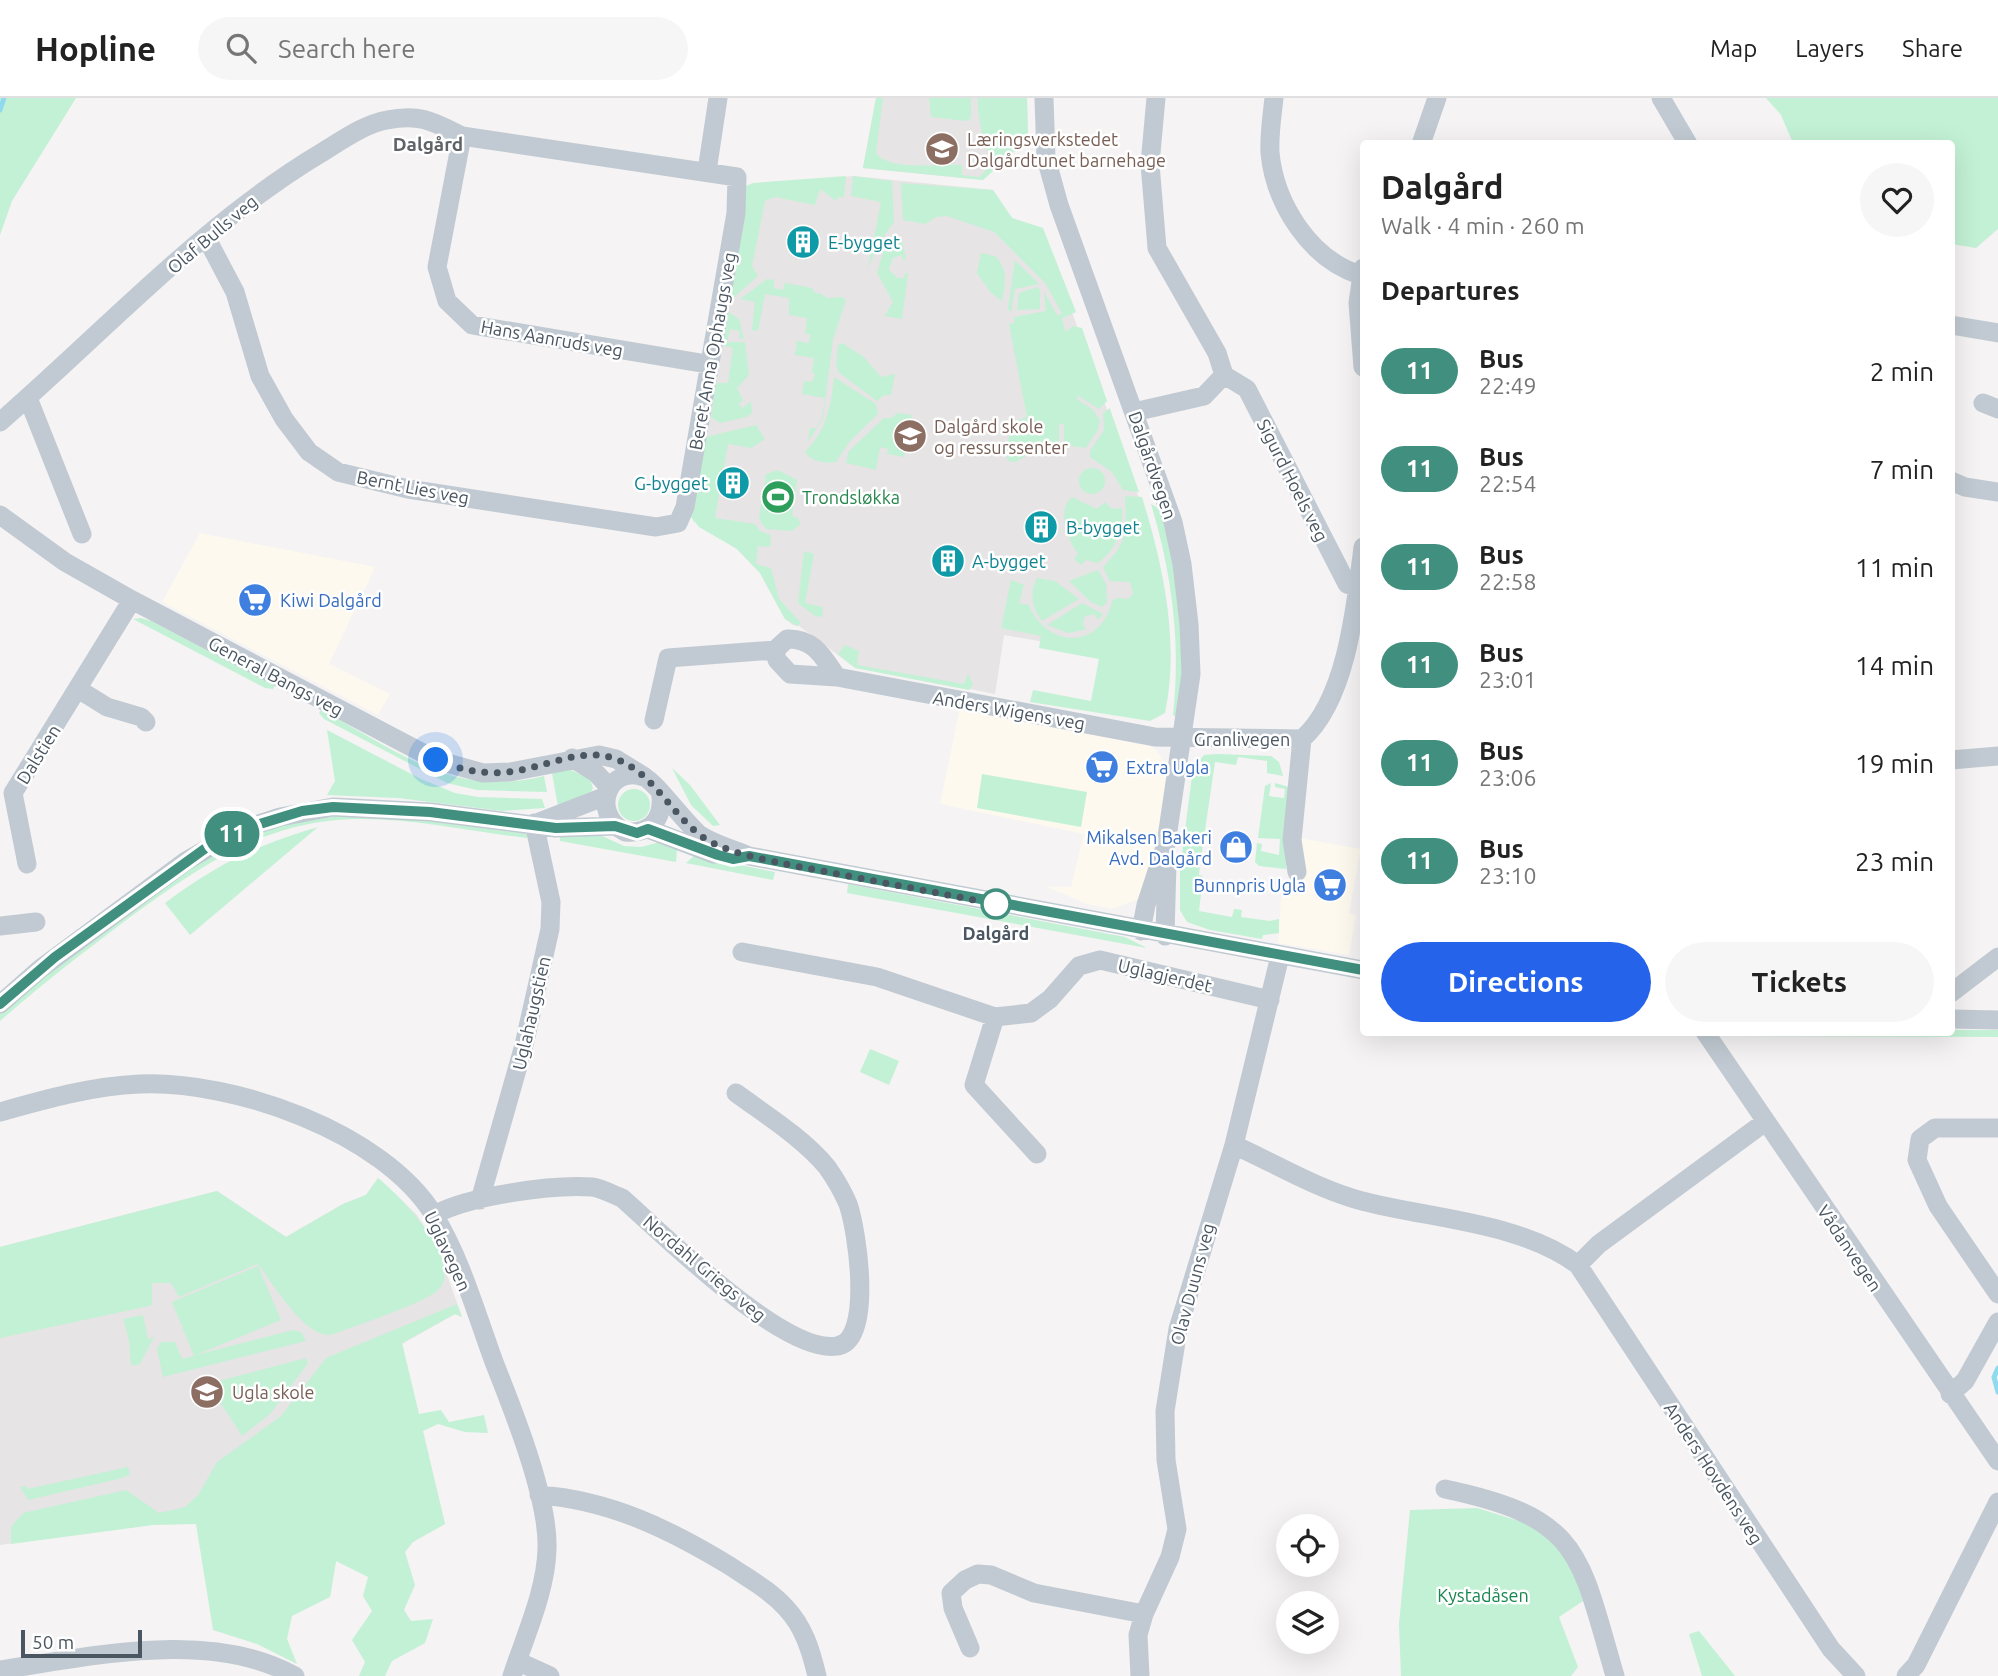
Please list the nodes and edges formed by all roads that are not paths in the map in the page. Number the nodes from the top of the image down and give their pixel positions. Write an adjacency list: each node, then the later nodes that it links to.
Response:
1 (419, 98): 8 (street)
2 (718, 98): 12 (street)
3 (1045, 98): 22 (street, Dalgårdvegen)
4 (1156, 98): 20 (street)
5 (1274, 98): 14 (street)
6 (1437, 98): 10 (street)
7 (1661, 98): 11 (street)
8 (424, 117): 9 (street); 13 (street, Olaf Bulls veg)
9 (462, 136): 12 (street); 19 (street, Hans Aanruds veg)
10 (1422, 140)
11 (1686, 140)
12 (707, 171): 19 (street, Beret Anna Ophaugs veg)
13 (206, 237): 21 (street, Olaf Bulls veg); 27 (street, Bernt Lies veg)
14 (1360, 272)
15 (1360, 284): 18 (street)
16 (1955, 326): 17 (street)
17 (1998, 333)
18 (1360, 335)
19 (707, 364): 27 (street, Beret Anna Ophaugs veg)
20 (1224, 374): 22 (street); 30 (street, Sigurd Hoels veg)
21 (28, 398): 23 (street, Olaf Bulls veg); 28 (street)
22 (1134, 412): 37 (street, Dalgårdvegen)
23 (0, 422)
24 (1955, 483): 25 (street)
25 (1998, 492)
26 (0, 515): 31 (street, General Bangs veg)
27 (678, 523)
28 (82, 534)
29 (1360, 572): 30 (street, Granlivegen)
30 (1358, 588): 38 (street, Granlivegen)
31 (132, 600): 34 (street, Dalstien); 40 (street, General Bangs veg)
32 (775, 650): 33 (street, Anders Wigens veg); 33 (street); 35 (street)
33 (837, 677): 37 (street, Anders Wigens veg)
34 (78, 690): 36 (street); 44 (street, Dalstien)
35 (654, 720)
36 (146, 722)
37 (1182, 739): 38 (street, Granlivegen); 49 (street, Dalgårdvegen)
38 (1302, 739): 52 (street, Granlivegen)
39 (1998, 756): 41 (street)
40 (572, 758): 42 (street, General Bangs veg); 43 (street)
41 (1955, 760)
42 (645, 777): 43 (street); 45 (street)
43 (608, 792): 46 (street); 47 (street)
44 (7, 793): 51 (street, Dalstien)
45 (661, 796): 48 (street); 50 (street)
46 (534, 823): 47 (street); 63 (street); 74 (street, Uglahaugstien)
47 (615, 826): 48 (street)
48 (648, 829): 50 (street)
49 (1166, 844): 55 (street, Dalgårdvegen); 56 (street, Dalgårdvegen)
50 (749, 856): 55 (street)
51 (27, 864)
52 (1297, 872)
53 (36, 922): 54 (street)
54 (0, 926)
55 (1141, 931): 56 (street)
56 (1165, 936): 58 (street)
57 (742, 951): 64 (street, Uglagjerdet)
58 (1280, 956): 60 (street); 62 (street, Olav Duuns veg)
59 (1998, 957): 61 (street)
60 (1360, 969)
61 (1955, 990)
62 (1270, 1000): 64 (street, Uglagjerdet); 72 (street, Olav Duuns veg)
63 (0, 1004)
64 (995, 1017): 73 (street)
65 (1955, 1019): 66 (street)
66 (1998, 1020)
67 (1708, 1036): 70 (street, Vådanvegen)
68 (736, 1093): 74 (street, Nordahl Griegs veg)
69 (0, 1112): 75 (street, Uglavegen)
70 (1765, 1122): 76 (street); 79 (street, Vådanvegen)
71 (1998, 1128): 77 (street)
72 (1234, 1145): 76 (street, Anders Hovdens veg); 84 (street, Olav Duuns veg)
73 (1037, 1154)
74 (480, 1200): 75 (street, Nordahl Griegs veg)
75 (434, 1215): 82 (street, Uglavegen)
76 (1578, 1265): 93 (street, Anders Hovdens veg)
77 (1998, 1294)
78 (1998, 1322): 79 (street)
79 (1950, 1394): 80 (street, Vådanvegen)
80 (1998, 1461)
81 (1445, 1489): 92 (street)
82 (540, 1495): 86 (street, Uglavegen); 90 (street)
83 (1998, 1502): 94 (street)
84 (1144, 1614): 85 (street); 91 (street, Olav Duuns veg)
85 (970, 1648)
86 (514, 1668): 89 (street, Uglavegen)
87 (0, 1670): 88 (street)
88 (295, 1676)
89 (550, 1676)
90 (817, 1676)
91 (1140, 1676)
92 (1615, 1676)
93 (1856, 1676)
94 (1906, 1676)

